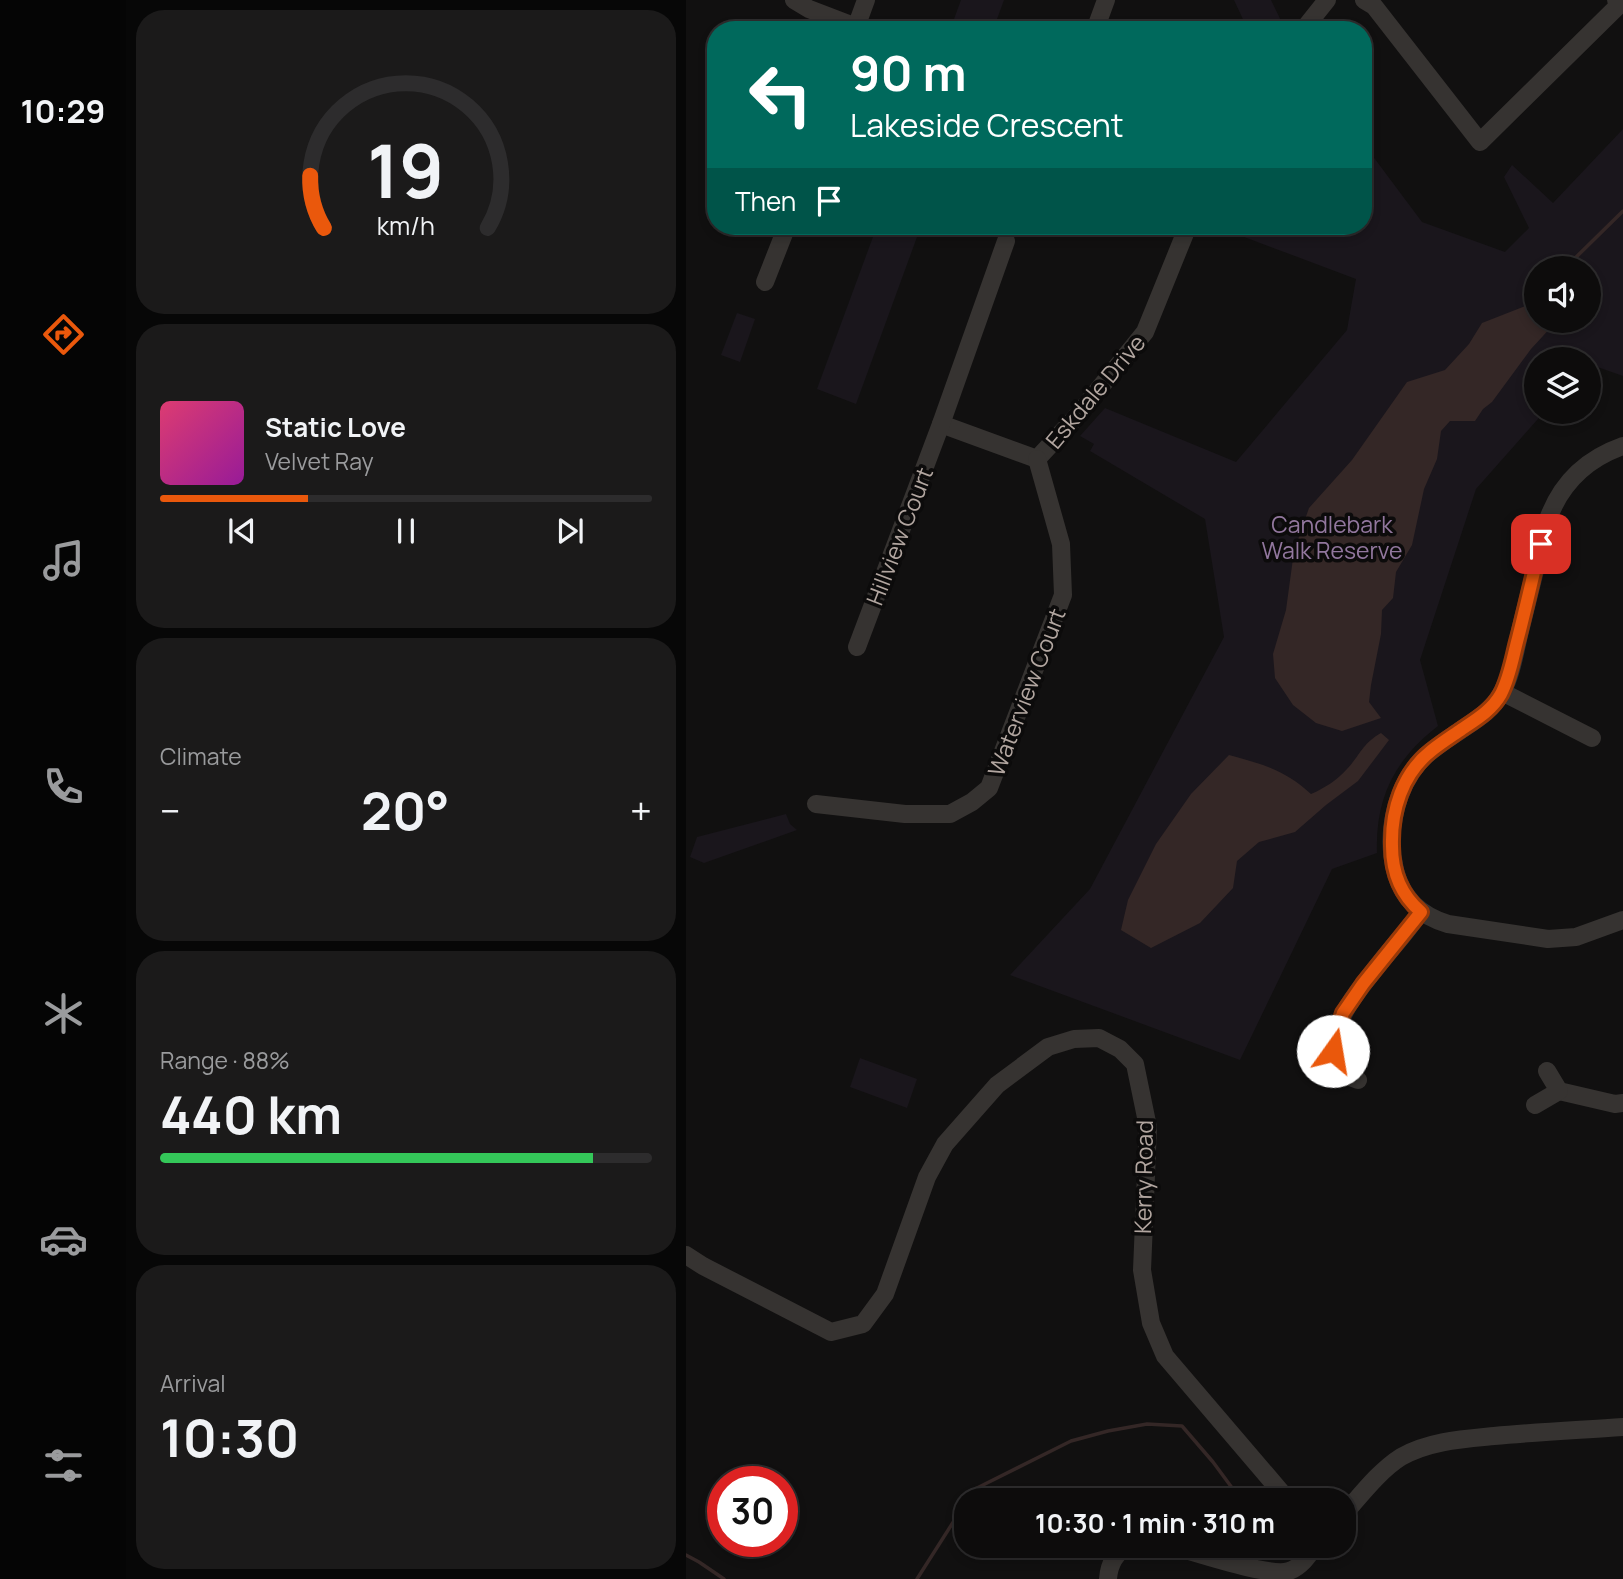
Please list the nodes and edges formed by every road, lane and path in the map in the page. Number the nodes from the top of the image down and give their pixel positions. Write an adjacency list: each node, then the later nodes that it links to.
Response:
1 (794, 0): 7 (street)
2 (866, 0): 8 (street)
3 (1106, 0): 9 (street)
4 (1327, 0): 10 (street)
5 (1364, 0): 6 (street)
6 (1616, 0)
7 (838, 21)
8 (858, 21)
9 (1098, 21)
10 (1310, 21)
11 (784, 235): 14 (street)
12 (1184, 235): 17 (street, Eskdale Drive)
13 (1006, 241): 15 (street, Hillview Court)
14 (765, 282)
15 (941, 424): 17 (street, Eskdale Drive); 18 (street, Hillview Court)
16 (1623, 446): 19 (street)
17 (1037, 459): 21 (street, Waterview Court)
18 (857, 647)
19 (1502, 692): 20 (street); 22 (street)
20 (1592, 738)
21 (816, 804)
22 (1421, 912): 23 (street); 25 (street)
23 (1623, 920)
24 (1547, 1072): 26 (street)
25 (1358, 1080)
26 (1559, 1091): 27 (street); 28 (street)
27 (1623, 1103)
28 (1535, 1105)
29 (686, 1255): 31 (street, Kerry Road)
30 (1623, 1427): 32 (street)
31 (1278, 1488)
32 (1356, 1501)
33 (1115, 1558): 36 (street)
34 (1217, 1558): 35 (street)
35 (1306, 1558)
36 (1108, 1579)

